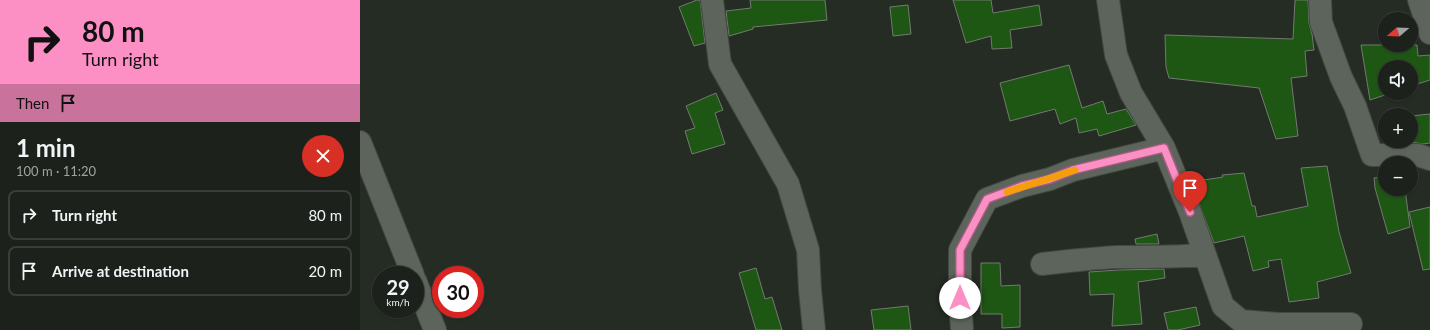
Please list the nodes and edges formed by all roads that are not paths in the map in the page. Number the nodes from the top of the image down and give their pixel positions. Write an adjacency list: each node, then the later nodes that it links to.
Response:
1 (712, 0): 15 (street)
2 (1108, 0): 7 (street)
3 (1320, 0): 8 (street)
4 (1419, 0): 5 (street)
5 (1430, 33)
6 (360, 142): 11 (street)
7 (1164, 148): 9 (street); 16 (street)
8 (1430, 159)
9 (1206, 255): 10 (street); 13 (street)
10 (1042, 264)
11 (409, 266)
12 (424, 302): 14 (street)
13 (1351, 324)
14 (435, 330)
15 (814, 330)
16 (962, 330)

